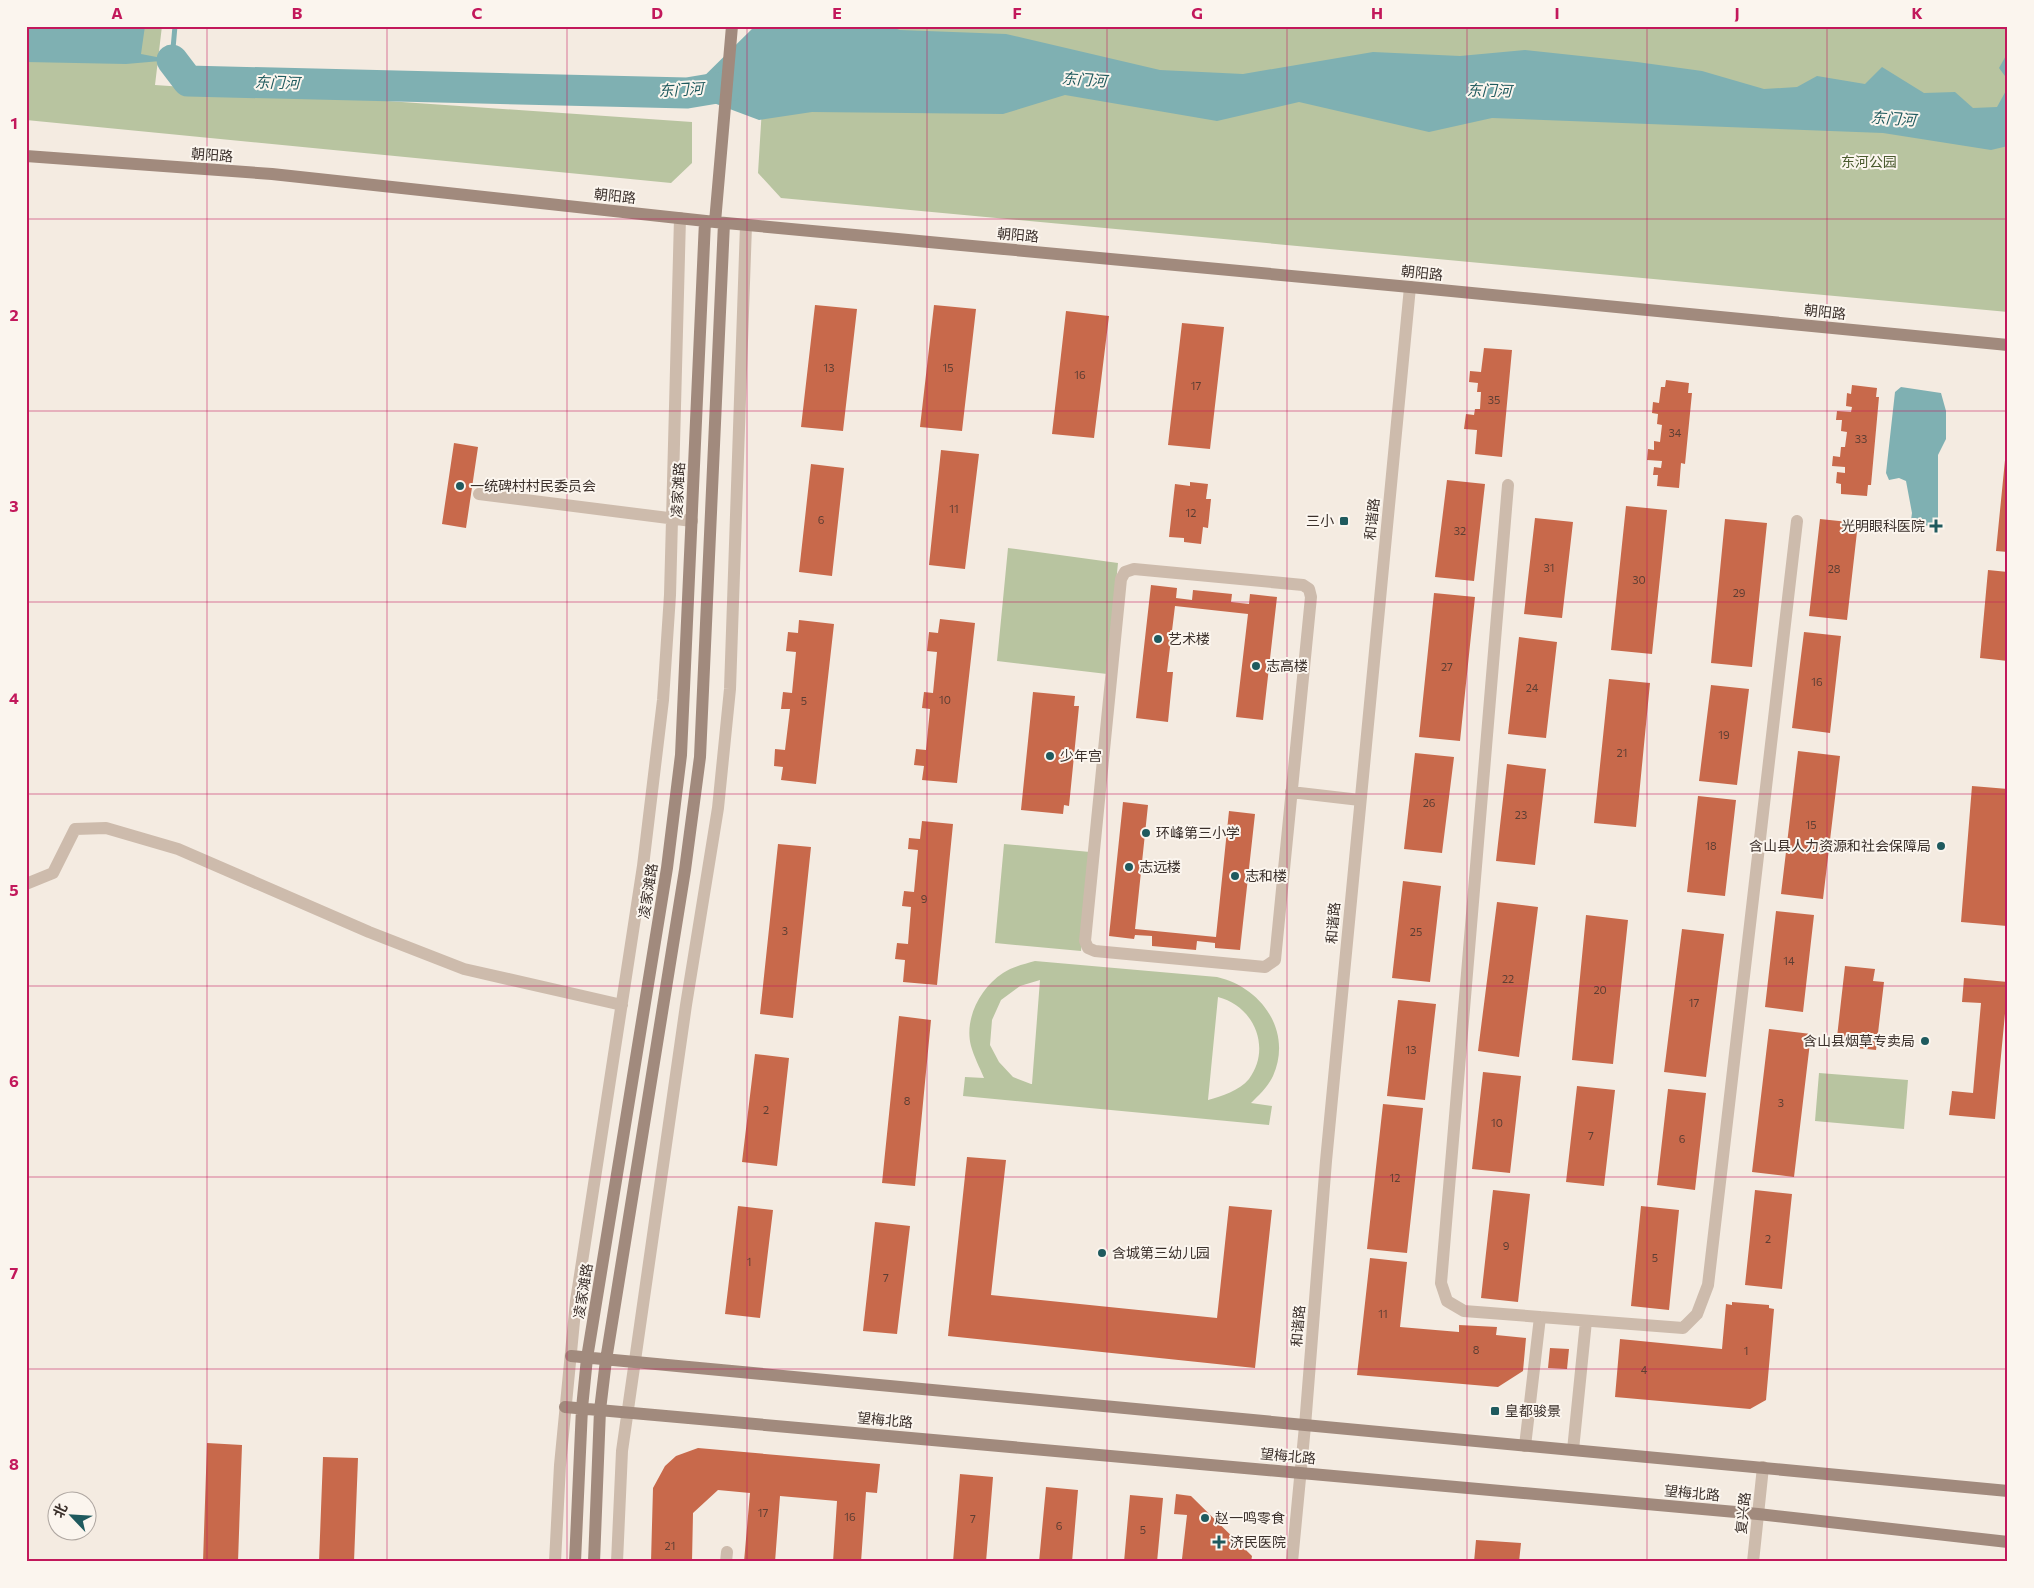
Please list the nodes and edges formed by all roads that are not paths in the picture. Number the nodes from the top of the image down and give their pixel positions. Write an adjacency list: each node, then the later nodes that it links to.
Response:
1 (732, 26): 4 (main road, 凌家滩路)
2 (26, 156): 3 (main road, 朝阳路)
3 (680, 218): 4 (main road, 朝阳路); 10 (street)
4 (715, 222): 5 (main road, 朝阳路); 12 (main road, 凌家滩路); 21 (main road, 凌家滩路)
5 (746, 225): 6 (main road, 朝阳路); 22 (street)
6 (1410, 286): 7 (main road, 朝阳路); 14 (street, 和谐路)
7 (2008, 345)
8 (1508, 484): 17 (street)
9 (479, 494): 10 (street)
10 (672, 518): 12 (street); 16 (street)
11 (1797, 521): 18 (street)
12 (692, 522): 20 (main road, 凌家滩路)
13 (1292, 792): 13 (street); 14 (street)
14 (1360, 800): 27 (street, 和谐路)
15 (26, 884): 16 (street)
16 (622, 1005): 19 (street)
17 (1540, 1317): 18 (street); 28 (street)
18 (1586, 1321): 29 (street)
19 (570, 1356): 20 (main road); 23 (street)
20 (587, 1358): 21 (main road); 24 (main road, 凌家滩路)
21 (606, 1360): 22 (main road); 25 (main road, 凌家滩路)
22 (635, 1362): 26 (street); 27 (main road)
23 (565, 1406): 24 (main road, 望梅北路); 35 (street)
24 (582, 1408): 25 (main road, 望梅北路); 36 (main road, 凌家滩路)
25 (600, 1410): 26 (main road, 望梅北路); 37 (main road, 凌家滩路)
26 (627, 1412): 31 (main road, 望梅北路); 38 (street)
27 (1305, 1426): 28 (main road); 31 (street, 和谐路)
28 (1525, 1446): 29 (main road)
29 (1573, 1450): 30 (main road)
30 (1763, 1467): 32 (main road); 33 (street, 复兴路)
31 (1301, 1472): 33 (main road, 望梅北路); 39 (street, 和谐路)
32 (2008, 1491)
33 (1758, 1514): 34 (main road, 望梅北路); 40 (street, 复兴路)
34 (2008, 1542)
35 (555, 1562)
36 (575, 1562)
37 (594, 1562)
38 (616, 1562)
39 (1292, 1562)
40 (1753, 1562)

